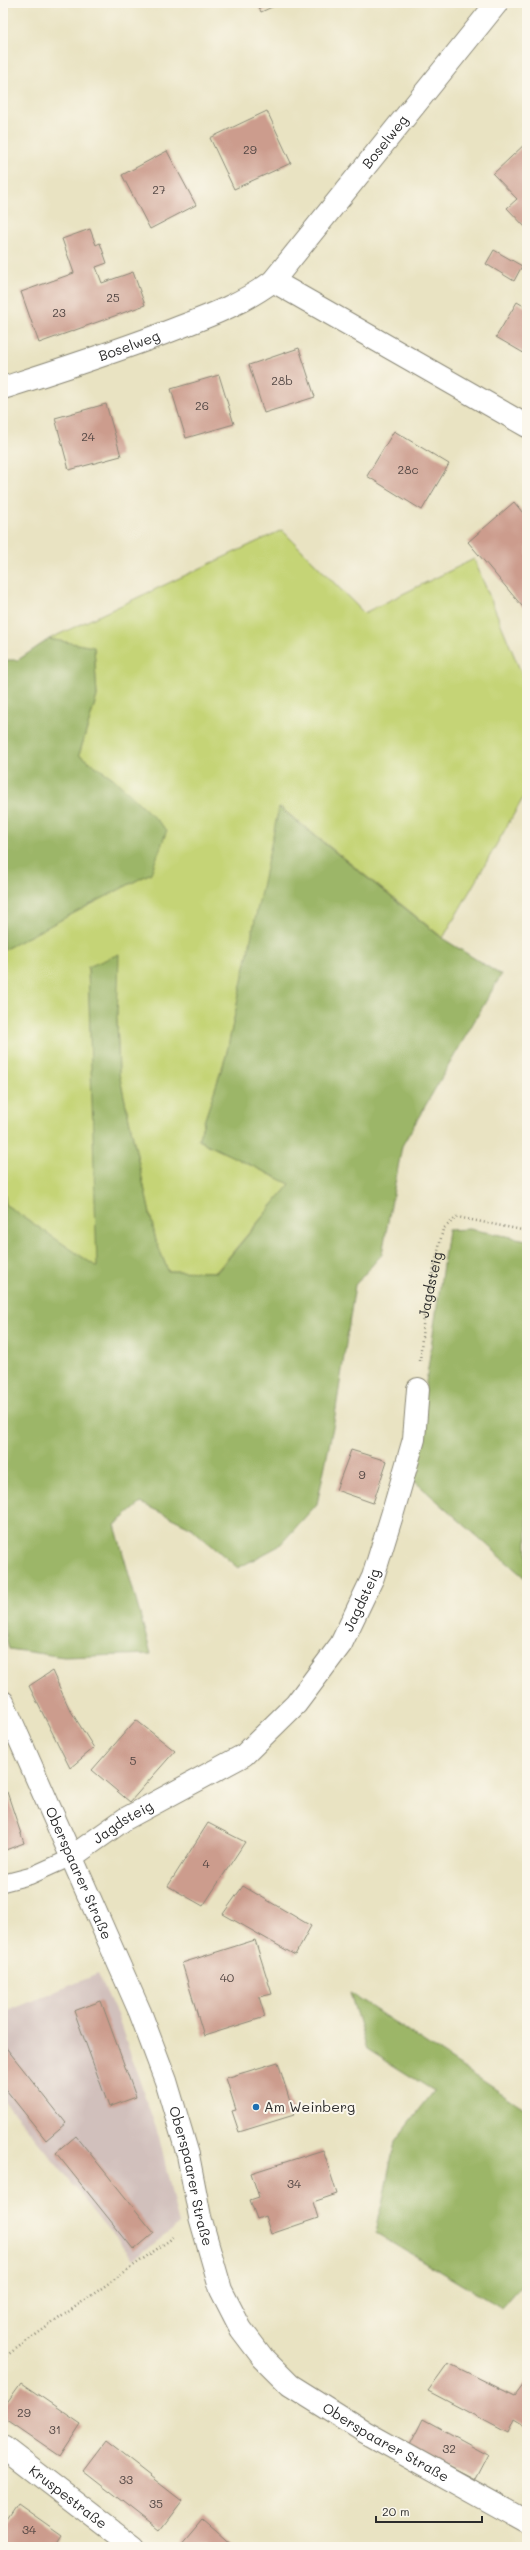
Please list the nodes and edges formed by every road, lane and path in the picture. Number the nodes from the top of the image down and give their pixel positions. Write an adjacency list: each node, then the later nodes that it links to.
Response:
1 (497, 3): 2 (street, Boselweg)
2 (272, 281): 3 (street, Boselweg); 4 (street)
3 (3, 388)
4 (527, 426)
5 (527, 1231): 6 (path, Jagdsteig)
6 (418, 1389): 8 (street, Jagdsteig)
7 (3, 1702): 8 (street, Oberspaarer Straße)
8 (70, 1858): 9 (lane, Jagdsteig); 10 (street, Oberspaarer Straße)
9 (3, 1883)
10 (200, 2217): 11 (path); 13 (street, Oberspaarer Straße)
11 (3, 2358)
12 (3, 2447): 14 (street, Kruspestraße)
13 (527, 2522)
14 (133, 2547)

